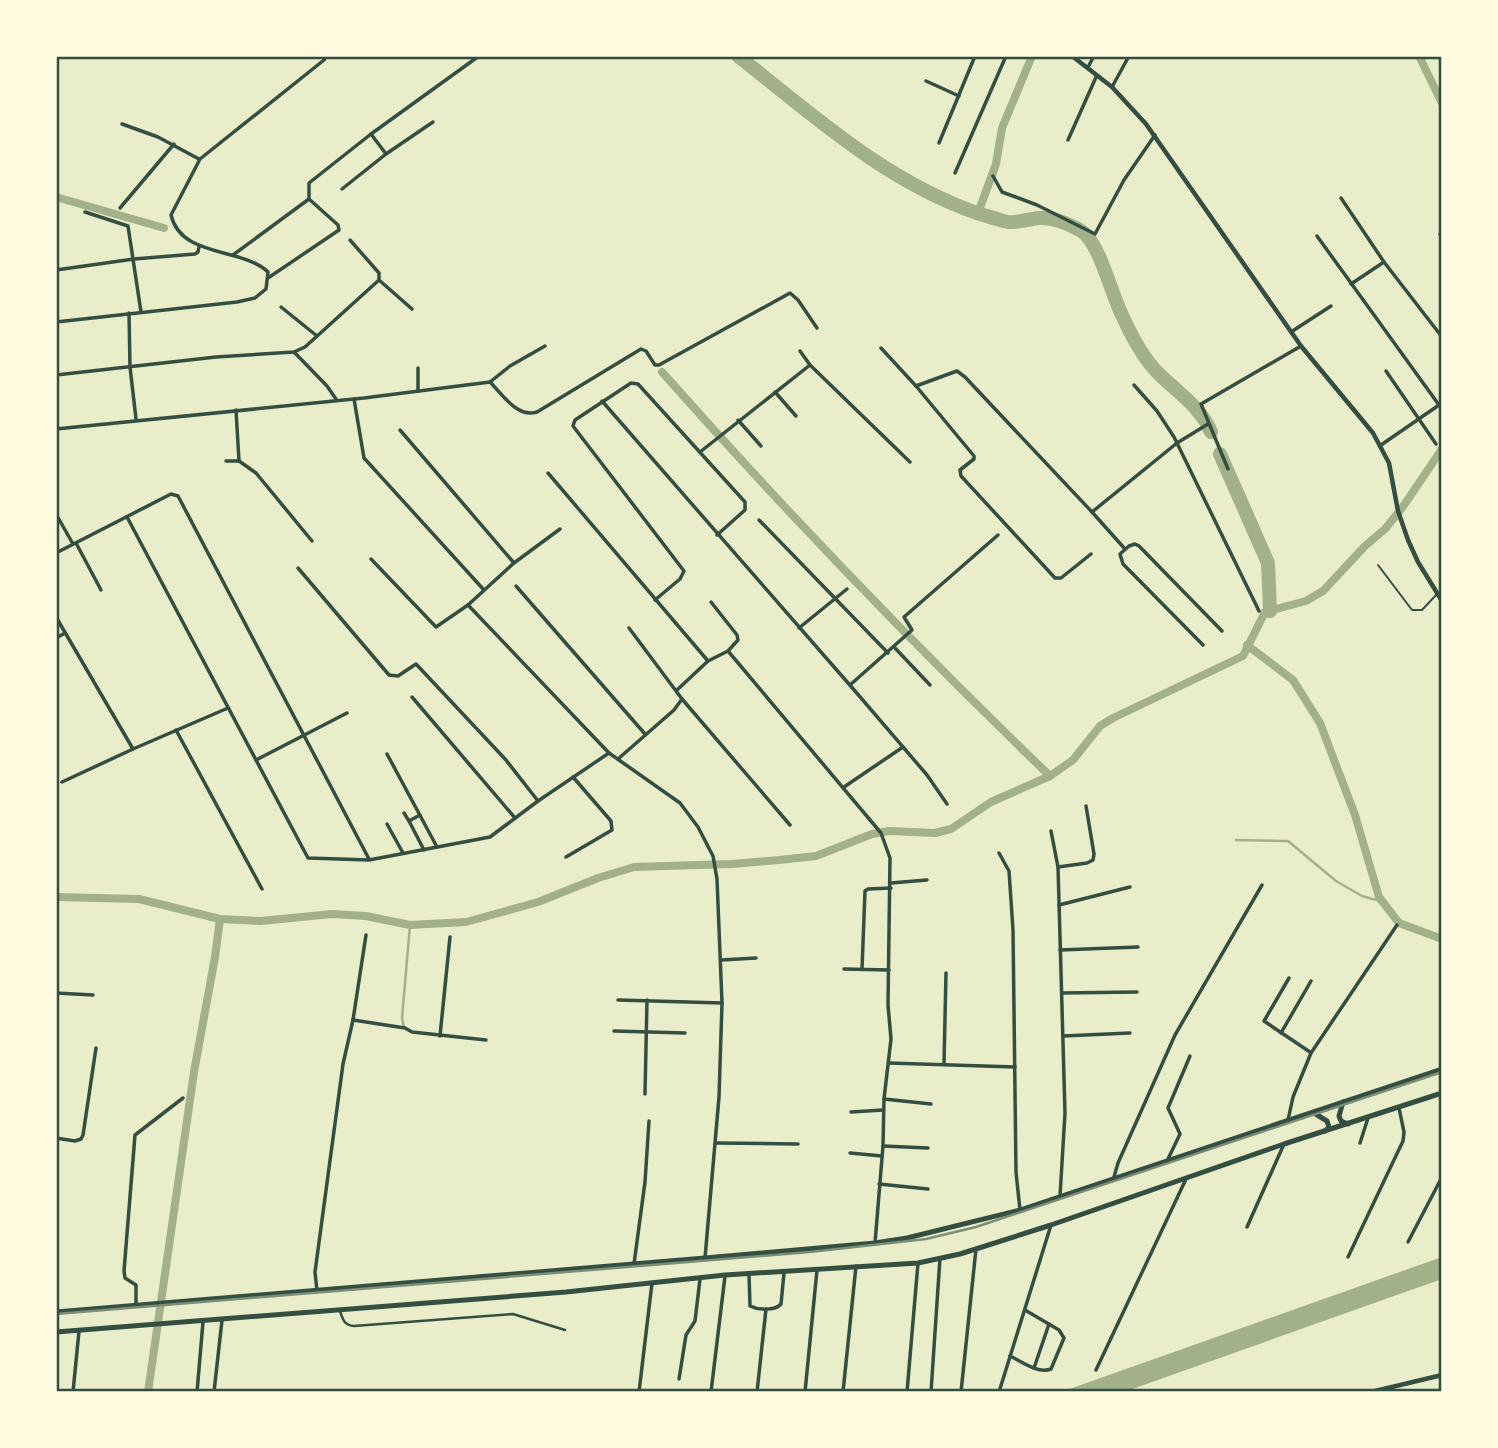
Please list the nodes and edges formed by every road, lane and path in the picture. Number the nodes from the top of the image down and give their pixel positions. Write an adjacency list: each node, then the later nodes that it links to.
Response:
1 (326, 56): 21 (street)
2 (479, 56): 15 (street)
3 (975, 56): 12 (street)
4 (1006, 56): 22 (street)
5 (1072, 56): 8 (street)
6 (1094, 56): 8 (street)
7 (1129, 56): 11 (street)
8 (1088, 67): 9 (street)
9 (1097, 75): 11 (street); 17 (street)
10 (926, 81): 12 (street)
11 (1112, 87): 16 (street)
12 (959, 96): 18 (street)
13 (432, 122): 20 (street)
14 (122, 124): 19 (street)
15 (371, 134): 20 (street); 26 (street)
16 (1155, 135): 23 (street); 46 (street)
17 (1068, 140)
18 (939, 143)
19 (174, 144): 21 (street); 27 (street)
20 (386, 154): 24 (street)
21 (200, 159): 31 (street)
22 (955, 173)
23 (993, 176)
24 (342, 189)
25 (1340, 198): 34 (street)
26 (309, 199): 32 (street); 36 (street)
27 (120, 208)
28 (85, 212): 33 (street)
29 (1317, 236): 38 (street)
30 (350, 240): 37 (street)
31 (199, 247): 32 (street); 33 (street)
32 (233, 255): 36 (street)
33 (134, 259): 35 (street); 42 (street)
34 (1384, 262): 38 (street); 48 (street)
35 (56, 270)
36 (268, 278): 42 (street)
37 (379, 280): 41 (street); 47 (street)
38 (1351, 284): 67 (street)
39 (1331, 306): 46 (street)
40 (281, 307): 47 (street)
41 (412, 309)
42 (141, 312): 43 (street)
43 (129, 313): 44 (street); 55 (street)
44 (56, 322)
45 (817, 328): 59 (street)
46 (1291, 332): 50 (street)
47 (317, 336): 53 (street)
48 (1442, 337)
49 (545, 346): 59 (street)
50 (1301, 346): 73 (street); 78 (street)
51 (881, 348): 60 (street)
52 (800, 351): 54 (street)
53 (294, 352): 55 (street); 65 (street)
54 (810, 365): 63 (street); 83 (street)
55 (130, 367): 58 (street); 70 (street)
56 (418, 368): 62 (street)
57 (1386, 371): 72 (street)
58 (56, 375)
59 (490, 382): 62 (street)
60 (916, 386): 86 (street); 97 (street)
61 (1134, 386): 76 (street)
62 (418, 391): 64 (street)
63 (775, 391): 69 (street); 71 (street)
64 (354, 398): 65 (street); 105 (street)
65 (335, 400): 68 (street)
66 (602, 401): 80 (street); 91 (street); 108 (street)
67 (1440, 404): 72 (street)
68 (236, 410): 70 (street); 82 (street)
69 (796, 416)
70 (136, 420): 74 (street)
71 (738, 420): 79 (street); 80 (street)
72 (1419, 420): 77 (street); 78 (street)
73 (1207, 424): 76 (street); 84 (street)
74 (56, 429)
75 (400, 430): 99 (street)
76 (1177, 443): 86 (street); 112 (street)
77 (1436, 444)
78 (1381, 445): 106 (street)
79 (761, 446)
80 (701, 452): 91 (street)
81 (226, 461): 82 (street)
82 (239, 461): 93 (street)
83 (910, 462)
84 (1228, 469)
85 (548, 473): 108 (street)
86 (1092, 512): 95 (street)
87 (56, 513): 94 (street)
88 (127, 517): 94 (street); 129 (street); 132 (street)
89 (759, 520): 107 (street)
90 (560, 529): 99 (street)
91 (717, 535): 115 (street)
92 (998, 535): 120 (street)
93 (312, 541)
94 (74, 544): 96 (street); 104 (street)
95 (1125, 549): 116 (street); 119 (street)
96 (56, 553)
97 (1091, 554)
98 (371, 559): 111 (street)
99 (514, 563): 105 (street)
100 (1378, 565): 106 (lane)
101 (298, 568): 143 (street)
102 (516, 586): 133 (street)
103 (847, 589): 107 (street)
104 (101, 590)
105 (484, 590): 111 (street)
106 (1437, 594): 109 (street)
107 (834, 599): 115 (street); 122 (street)
108 (655, 600): 123 (street)
109 (1442, 601)
110 (711, 602): 121 (street)
111 (468, 605): 136 (street)
112 (1259, 611)
113 (56, 617): 117 (street)
114 (629, 628): 126 (street)
115 (799, 628): 124 (street)
116 (1222, 631)
117 (65, 634): 118 (street); 135 (street)
118 (56, 638)
119 (1203, 645)
120 (895, 648): 122 (street); 125 (street)
121 (728, 651): 123 (street); 142 (street)
122 (888, 653): 124 (street)
123 (708, 661): 126 (street)
124 (850, 685): 134 (street)
125 (930, 685)
126 (677, 690): 128 (street)
127 (412, 697): 148 (street)
128 (682, 699): 133 (street); 151 (street)
129 (228, 708): 131 (street); 139 (street)
130 (347, 713): 132 (street)
131 (176, 730): 135 (street); 164 (street)
132 (305, 734): 139 (street); 158 (street)
133 (645, 734): 138 (street)
134 (903, 747): 142 (street); 144 (street)
135 (133, 749): 141 (street)
136 (609, 753): 138 (street); 140 (street)
137 (387, 754): 147 (street)
138 (618, 759): 172 (street)
139 (255, 761): 158 (street)
140 (573, 777): 143 (street); 157 (street)
141 (62, 782)
142 (843, 787): 162 (street)
143 (538, 801): 148 (street)
144 (947, 804)
145 (1086, 806): 159 (street)
146 (404, 813): 149 (street)
147 (419, 815): 149 (street); 153 (street)
148 (515, 818): 153 (street)
149 (409, 821): 154 (street)
150 (387, 824): 155 (street)
151 (790, 825)
152 (1052, 831): 159 (street)
153 (437, 847): 154 (street)
154 (424, 849): 155 (street)
155 (403, 853): 158 (street)
156 (999, 853): 200 (street)
157 (566, 857)
158 (369, 860)
159 (1058, 867): 165 (street)
160 (927, 880): 162 (street)
161 (1262, 885): 229 (street)
162 (891, 886): 174 (street); 175 (street)
163 (1130, 887): 165 (street)
164 (262, 889)
165 (1059, 905): 170 (street)
166 (1397, 925): 196 (street)
167 (366, 935): 186 (street)
168 (450, 937): 192 (street)
169 (1138, 947): 170 (street)
170 (1060, 950): 181 (street)
171 (756, 958): 172 (street)
172 (721, 960): 185 (street)
173 (844, 969): 174 (street)
174 (862, 969): 175 (street)
175 (889, 970): 198 (street)
176 (946, 973): 199 (street)
177 (1289, 978): 191 (street)
178 (1311, 981): 191 (street)
179 (1137, 992): 181 (street)
180 (56, 993): 182 (street)
181 (1062, 993): 193 (street)
182 (93, 995)
183 (618, 1000): 184 (street)
184 (647, 1000): 185 (street); 188 (street)
185 (722, 1003): 218 (street)
186 (353, 1020): 192 (street); 251 (street)
187 (614, 1031): 188 (street)
188 (647, 1032): 189 (street); 203 (street)
189 (685, 1033)
190 (1129, 1033): 193 (street)
191 (1281, 1033): 196 (street)
192 (440, 1035): 194 (street)
193 (1063, 1036): 232 (street)
194 (486, 1040)
195 (96, 1048): 217 (street)
196 (1311, 1053): 214 (street)
197 (1190, 1056): 226 (street)
198 (889, 1063): 199 (street); 205 (street)
199 (944, 1064): 200 (street)
200 (1016, 1066): 233 (street)
201 (1442, 1069): 206 (main road)
202 (1442, 1093): 208 (main road)
203 (645, 1094)
204 (183, 1098): 252 (street)
205 (884, 1099): 207 (street); 209 (street)
206 (1343, 1102): 211 (main road); 215 (main road)
207 (931, 1104)
208 (1399, 1107): 212 (main road); 239 (street)
209 (884, 1110): 210 (street); 222 (street)
210 (850, 1112)
211 (1314, 1112): 214 (main road); 216 (main road)
212 (1368, 1117): 215 (main road); 219 (street)
213 (649, 1121): 243 (street)
214 (1288, 1121): 226 (main road)
215 (1348, 1124): 216 (main road)
216 (1322, 1132): 221 (main road)
217 (56, 1138)
218 (716, 1143): 220 (street); 240 (street)
219 (1360, 1143)
220 (798, 1144)
221 (1284, 1144): 228 (main road); 235 (street)
222 (883, 1146): 223 (street); 225 (street)
223 (928, 1148)
224 (850, 1153): 225 (street)
225 (882, 1156): 230 (street)
226 (1167, 1161): 229 (main road)
227 (1442, 1177): 236 (street)
228 (1187, 1178): 234 (main road); 265 (street)
229 (1114, 1179): 232 (main road)
230 (879, 1184): 231 (street); 237 (street)
231 (928, 1189)
232 (1059, 1197): 233 (main road)
233 (1020, 1210): 237 (main road)
234 (1051, 1225): 238 (main road); 254 (street)
235 (1247, 1227)
236 (1409, 1242)
237 (875, 1243): 240 (main road)
238 (976, 1249): 241 (main road); 279 (street)
239 (1348, 1257)
240 (705, 1258): 243 (main road)
241 (940, 1258): 242 (main road); 278 (street)
242 (918, 1263): 244 (main road); 277 (street)
243 (634, 1264): 251 (main road)
244 (856, 1266): 245 (main road); 276 (street)
245 (817, 1270): 246 (main road); 275 (street)
246 (784, 1273): 247 (main road); 253 (street)
247 (749, 1274): 248 (main road); 253 (street)
248 (725, 1275): 249 (main road); 273 (street)
249 (700, 1277): 250 (main road); 267 (street)
250 (652, 1281): 256 (main road); 272 (street)
251 (317, 1291): 252 (main road)
252 (136, 1305): 255 (main road)
253 (766, 1308): 274 (street)
254 (1025, 1310): 259 (street); 263 (street)
255 (56, 1311)
256 (340, 1311): 257 (main road); 261 (street)
257 (222, 1320): 258 (main road); 271 (street)
258 (203, 1322): 260 (main road); 270 (street)
259 (1049, 1324): 264 (street); 264 (street)
260 (79, 1330): 262 (main road); 269 (street)
261 (565, 1330)
262 (56, 1332)
263 (1010, 1356): 264 (street); 280 (street)
264 (1034, 1368)
265 (1096, 1370)
266 (1441, 1374): 281 (street)
267 (679, 1379)
268 (1442, 1387): 282 (street)
269 (74, 1392)
270 (197, 1392)
271 (214, 1392)
272 (639, 1392)
273 (711, 1392)
274 (757, 1392)
275 (805, 1392)
276 (843, 1392)
277 (906, 1392)
278 (931, 1392)
279 (961, 1392)
280 (999, 1392)
281 (1371, 1392)
282 (1440, 1392)

